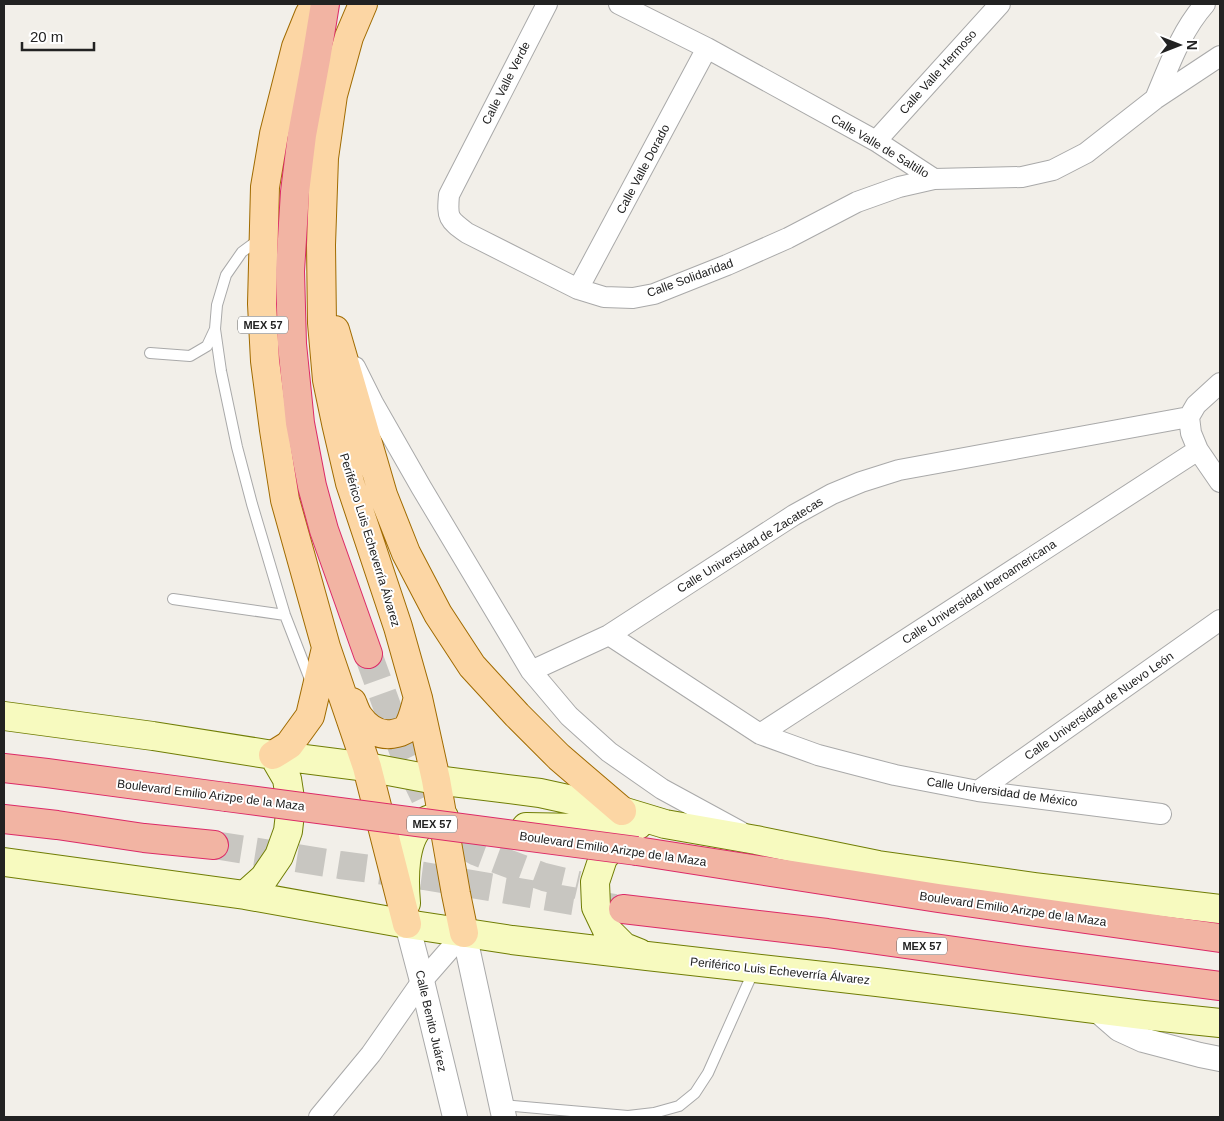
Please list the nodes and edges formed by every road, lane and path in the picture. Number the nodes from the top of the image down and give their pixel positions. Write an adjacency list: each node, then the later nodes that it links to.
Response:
1 (316, 4): 14 (main road, MEX 57)
2 (325, 4): 29 (highway)
3 (363, 4): 15 (main road, Periférico Luis Echeverría Álvarez / MEX 57)
4 (547, 4): 12 (street, Calle Valle Verde)
5 (620, 4): 8 (street, Calle Valle de Saltillo)
6 (1000, 4): 11 (street, Calle Valle Hermoso)
7 (1205, 4): 10 (street, Calle Valle de Saltillo)
8 (707, 48): 11 (street, Calle Valle de Saltillo); 16 (street, Calle Valle Dorado)
9 (1220, 56): 10 (street)
10 (1155, 99): 13 (street, Calle Valle de Saltillo)
11 (876, 141): 13 (street, Calle Valle de Saltillo)
12 (466, 162): 16 (street, Calle Solidaridad)
13 (934, 179): 16 (street, Calle Solidaridad)
14 (264, 236): 18 (lane); 28 (main road, MEX 57)
15 (321, 245): 17 (main road); 32 (main road, Periférico Luis Echeverría Álvarez / MEX 57)
16 (578, 289)
17 (333, 323): 30 (street); 40 (main road)
18 (215, 329): 19 (lane); 25 (lane)
19 (150, 353)
20 (1220, 383): 21 (street)
21 (1189, 417): 22 (street); 27 (street, Calle Universidad de Zacatecas)
22 (1198, 450): 23 (street); 34 (street, Calle Universidad Iberoamericana)
23 (1220, 482)
24 (173, 599): 25 (lane)
25 (285, 615): 31 (lane)
26 (1220, 620): 39 (street, Calle Universidad de Nuevo León)
27 (609, 635): 30 (street, Calle Universidad de Zacatecas); 34 (street, Calle Universidad de México)
28 (326, 647): 31 (main road); 32 (main road); 36 (main road, MEX 57)
29 (368, 654)
30 (532, 670): 45 (street)
31 (316, 695): 35 (main road)
32 (418, 698): 38 (main road, Periférico Luis Echeverría Álvarez / MEX 57)
33 (4, 716): 35 (main road)
34 (760, 734): 39 (street, Calle Universidad de México)
35 (273, 755): 36 (main road); 48 (main road)
36 (367, 767): 38 (main road); 51 (main road, MEX 57)
37 (4, 768): 53 (highway, Boulevard Emilio Arizpe de la Maza / MEX 57, bridge)
38 (436, 780): 40 (main road); 42 (main road, Periférico Luis Echeverría Álvarez / MEX 57)
39 (978, 791): 41 (street, Calle Universidad de México)
40 (622, 812): 44 (main road)
41 (1161, 814)
42 (443, 817): 44 (main road); 51 (main road); 52 (main road, Periférico Luis Echeverría Álvarez / MEX 57)
43 (4, 820): 46 (highway)
44 (665, 824): 45 (main road); 54 (main road)
45 (756, 840): 50 (main road)
46 (214, 845)
47 (4, 862): 48 (main road)
48 (245, 896): 51 (main road, Periférico Luis Echeverría Álvarez)
49 (623, 903): 57 (highway, MEX 57)
50 (1220, 909)
51 (407, 924): 52 (main road, Periférico Luis Echeverría Álvarez); 56 (street, Calle Benito Juárez)
52 (464, 933): 54 (main road, Periférico Luis Echeverría Álvarez); 56 (street); 61 (street)
53 (1220, 938)
54 (647, 956): 55 (main road, Periférico Luis Echeverría Álvarez)
55 (755, 968): 58 (main road, Periférico Luis Echeverría Álvarez); 61 (lane)
56 (422, 981): 62 (street); 63 (street, Calle Benito Juárez)
57 (1220, 986)
58 (1096, 1009): 59 (main road, Periférico Luis Echeverría Álvarez); 60 (street)
59 (1220, 1023)
60 (1220, 1059)
61 (502, 1111)
62 (319, 1117)
63 (454, 1117)

